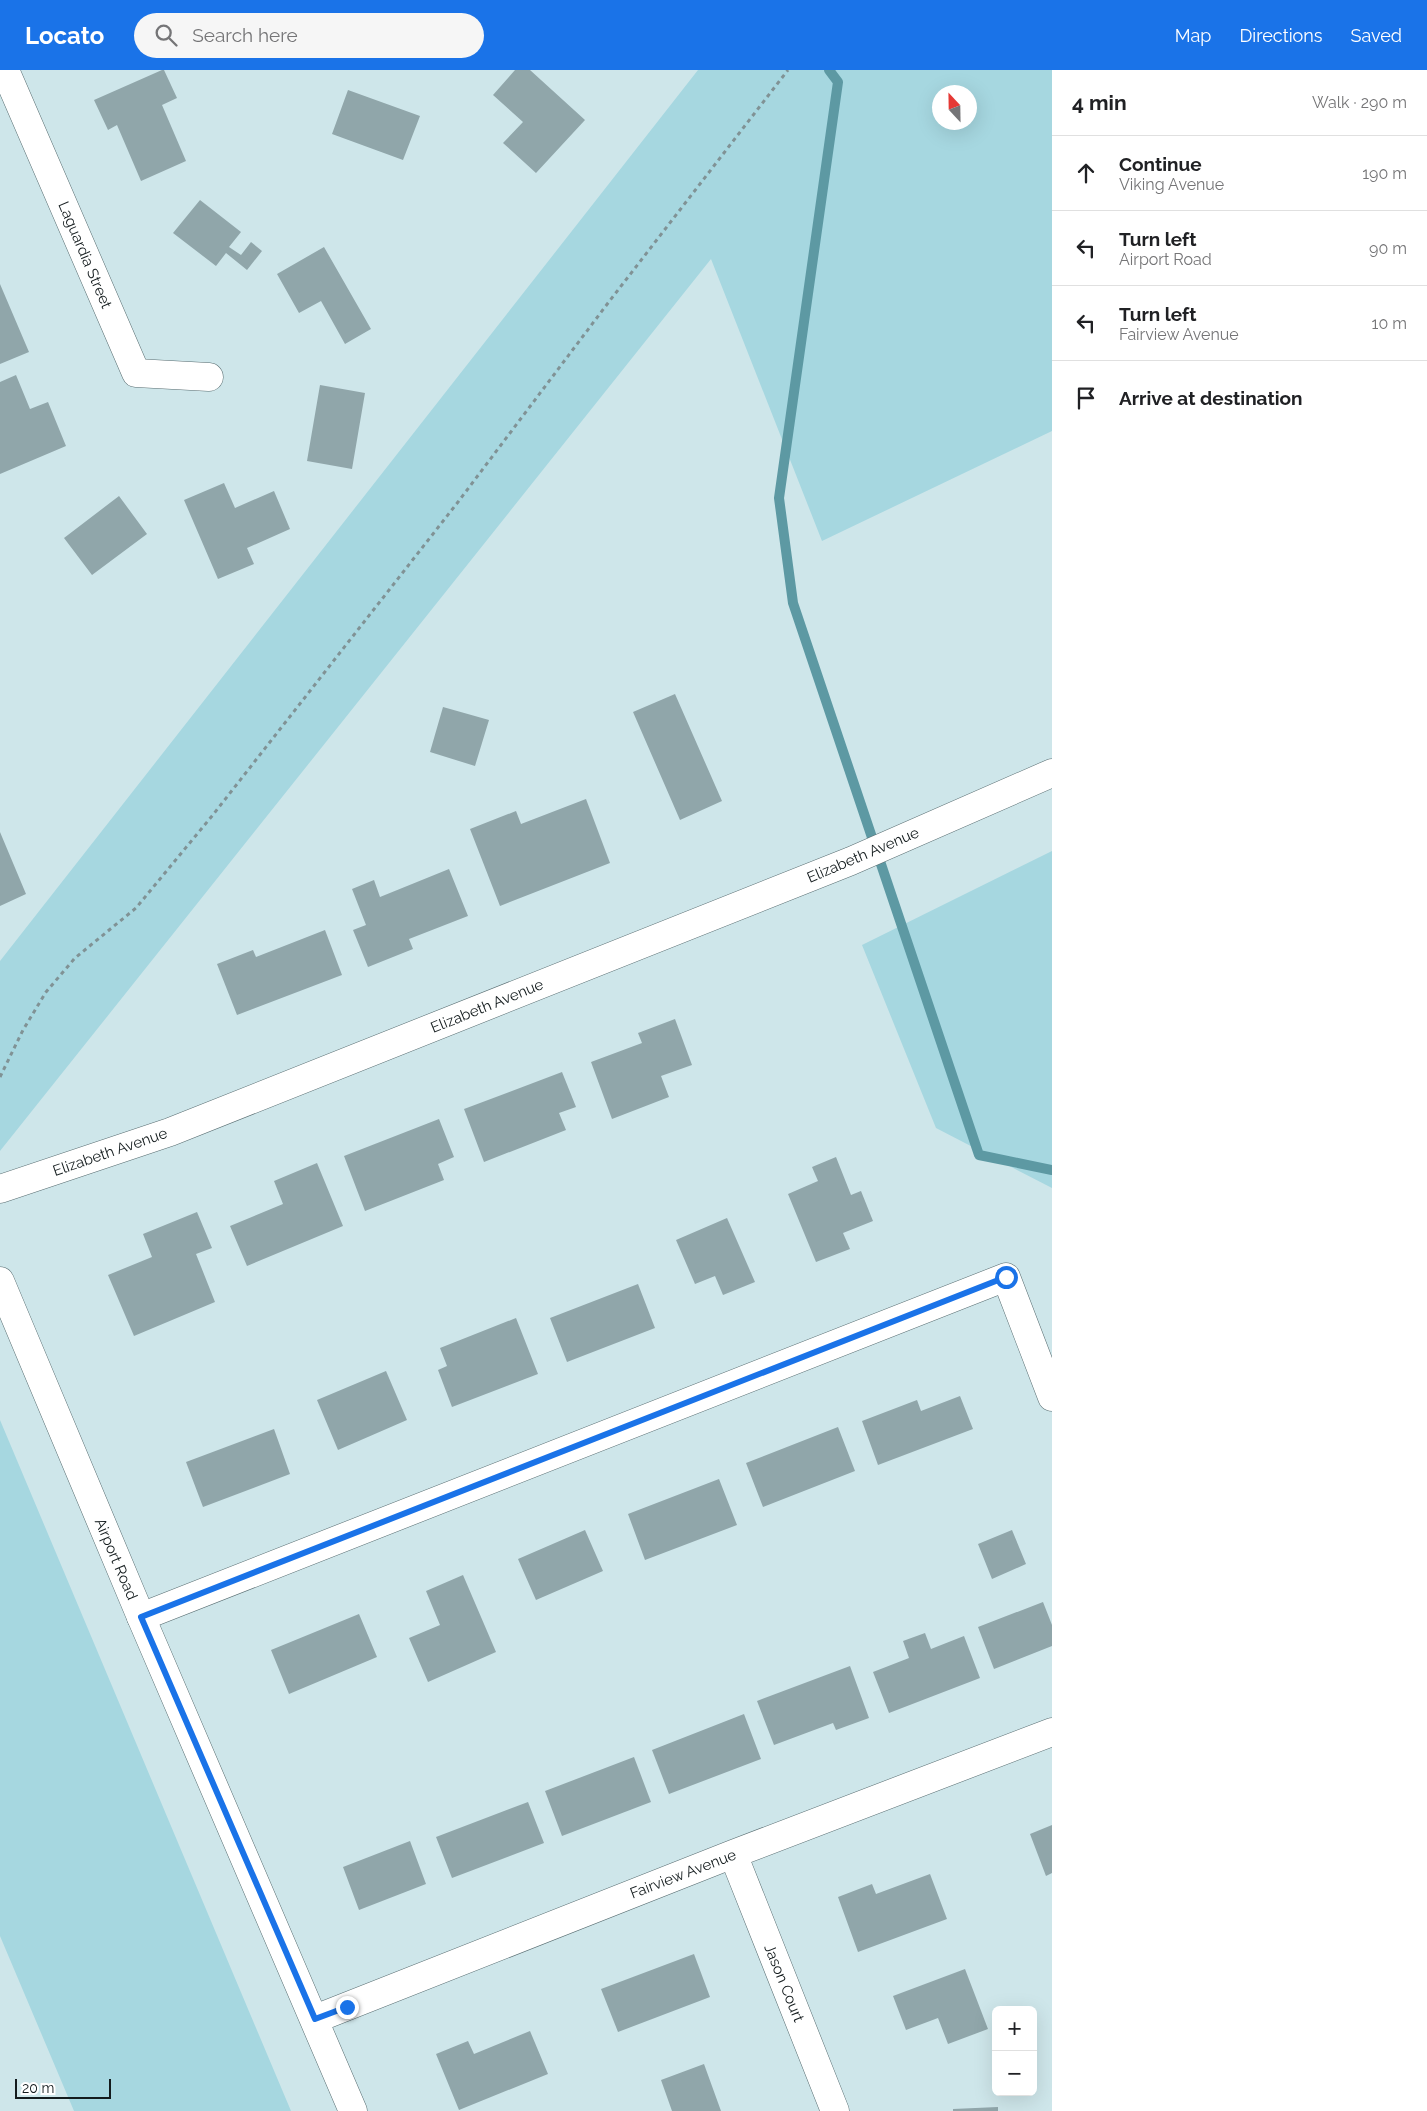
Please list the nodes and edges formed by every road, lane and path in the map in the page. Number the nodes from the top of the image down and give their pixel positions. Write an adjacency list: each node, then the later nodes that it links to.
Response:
1 (5, 70): 3 (street, Laguardia Street)
2 (788, 70): 5 (path)
3 (209, 377)
4 (1052, 773): 6 (street, Elizabeth Avenue)
5 (0, 1077)
6 (0, 1189)
7 (0, 1281): 9 (street, Airport Road)
8 (1052, 1397): 9 (street)
9 (141, 1617): 12 (street, Airport Road)
10 (1052, 1732): 11 (street, Fairview Avenue)
11 (733, 1854): 12 (street, Fairview Avenue); 14 (street, Jason Court)
12 (315, 2019): 13 (street, Airport Road)
13 (354, 2111)
14 (835, 2111)

